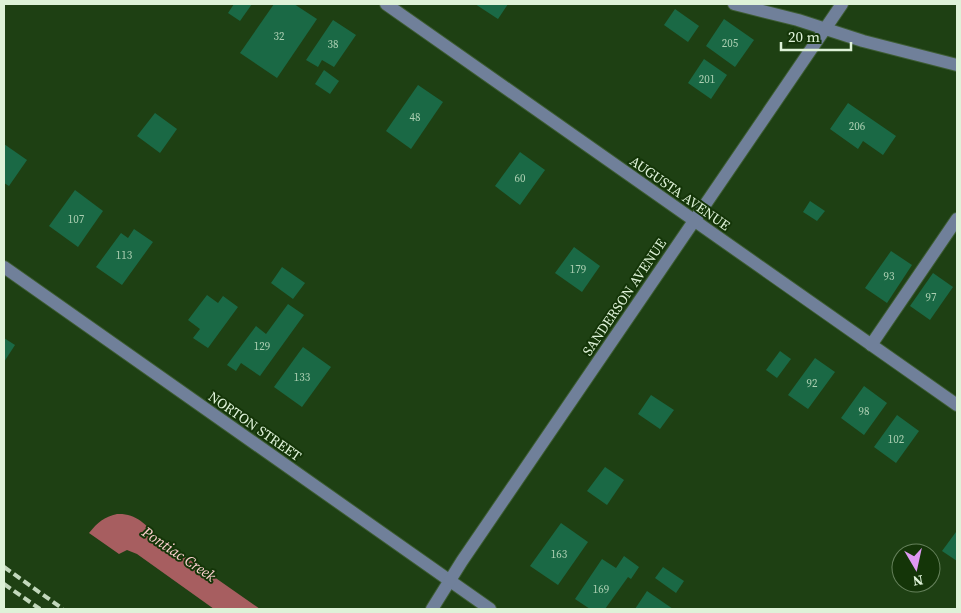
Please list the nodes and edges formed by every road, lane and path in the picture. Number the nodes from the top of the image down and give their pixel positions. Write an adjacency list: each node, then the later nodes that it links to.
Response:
1 (386, 4): 7 (street, AUGUSTA AVENUE)
2 (734, 4): 4 (street)
3 (842, 4): 4 (street, SANDERSON AVENUE)
4 (824, 29): 5 (street); 7 (street, SANDERSON AVENUE)
5 (957, 65)
6 (957, 219): 9 (street)
7 (694, 221): 9 (street, AUGUSTA AVENUE); 11 (street, SANDERSON AVENUE)
8 (4, 267): 11 (street, NORTON STREET)
9 (871, 345): 10 (street, AUGUSTA AVENUE)
10 (957, 405)
11 (450, 582): 12 (street, SANDERSON AVENUE); 13 (street, NORTON STREET)
12 (432, 609)
13 (490, 609)

